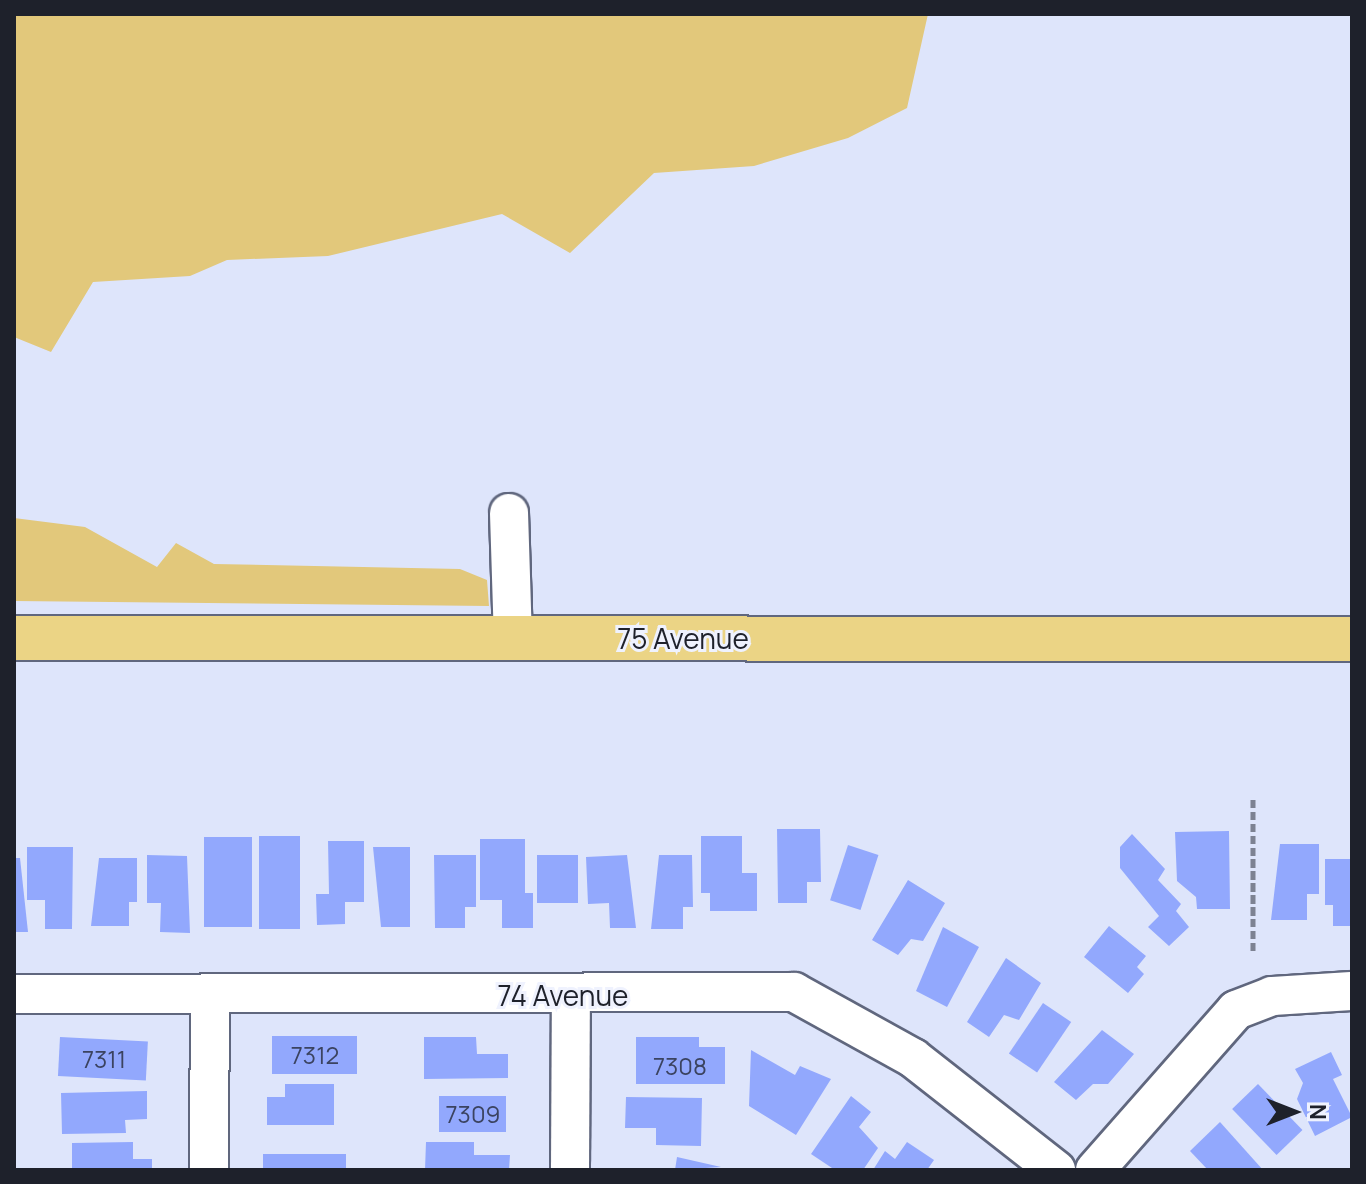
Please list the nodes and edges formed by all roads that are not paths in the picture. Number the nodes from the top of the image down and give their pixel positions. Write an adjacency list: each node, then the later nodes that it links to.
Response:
1 (509, 513): 2 (street)
2 (513, 637): 3 (main road, 75 Avenue); 4 (main road, 75 Avenue)
3 (14, 638)
4 (1352, 639)
5 (1352, 991): 12 (street)
6 (14, 994): 8 (street, 74 Avenue)
7 (571, 995): 8 (street, 74 Avenue); 10 (street); 11 (street, 74 Avenue)
8 (210, 997): 9 (street)
9 (209, 1170)
10 (570, 1170)
11 (1056, 1170)
12 (1095, 1170)

